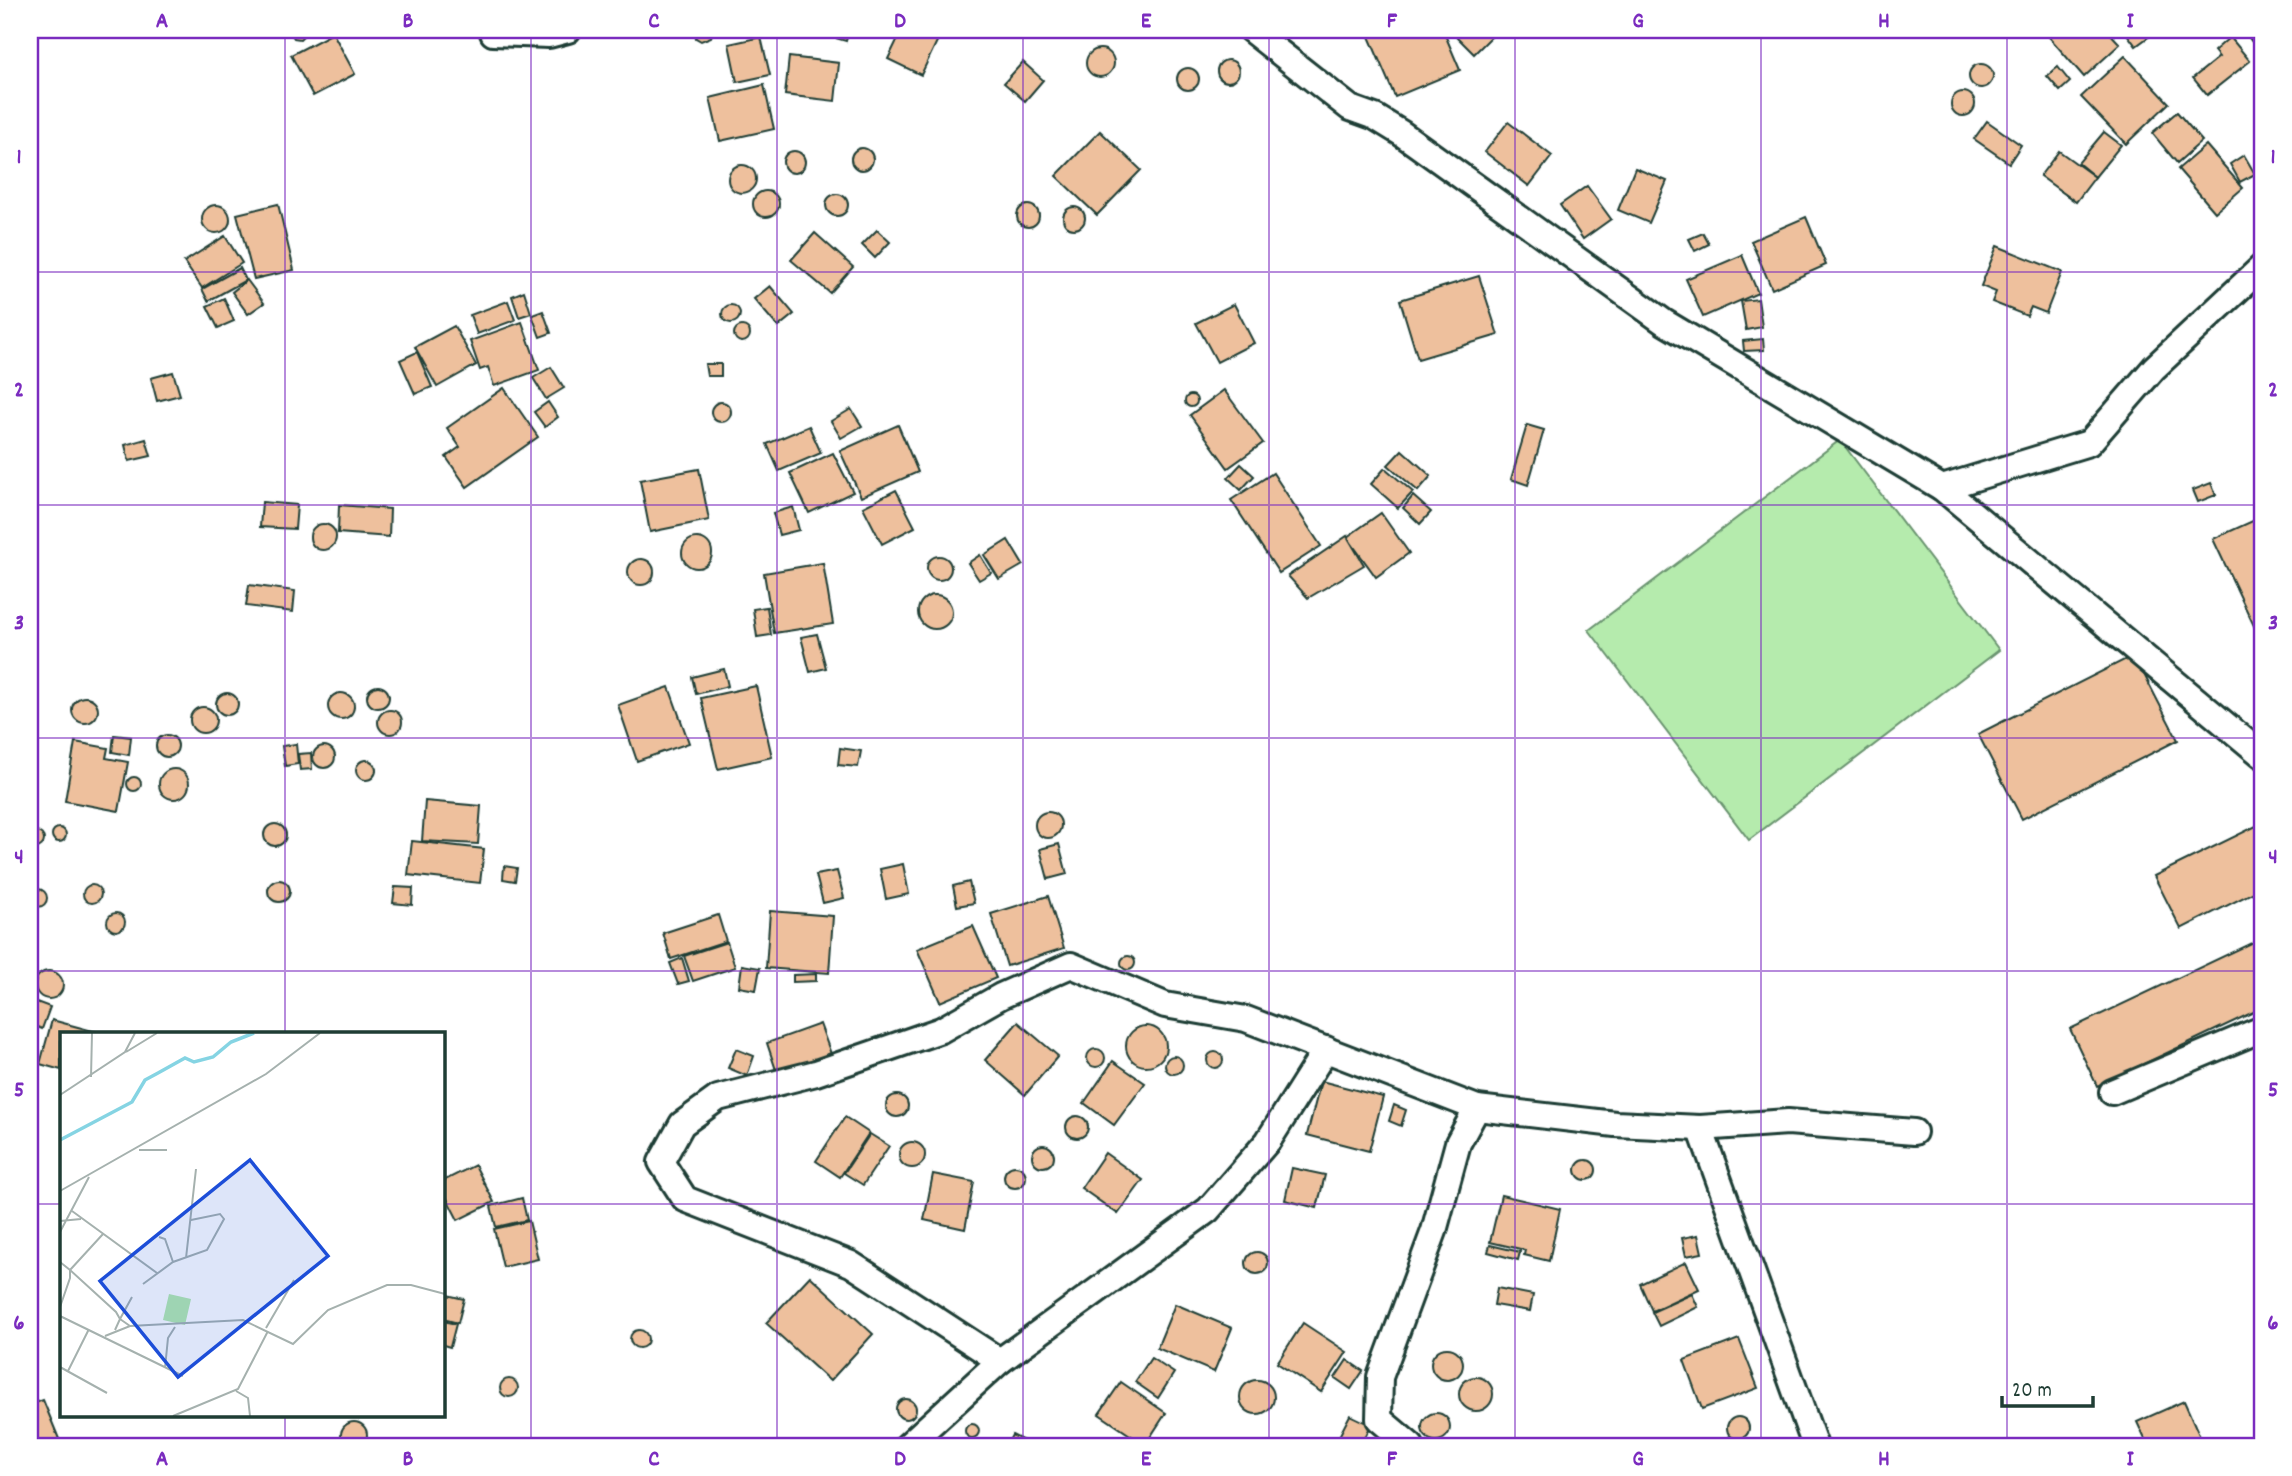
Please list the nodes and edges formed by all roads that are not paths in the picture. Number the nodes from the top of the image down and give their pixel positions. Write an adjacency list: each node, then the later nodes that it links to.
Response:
1 (568, 30): 3 (street)
2 (1251, 30): 5 (street)
3 (493, 33)
4 (2262, 267): 5 (street)
5 (1942, 488): 6 (street)
6 (2262, 755)
7 (2262, 1029): 9 (street)
8 (1326, 1049): 10 (street); 13 (street); 13 (street)
9 (2112, 1093)
10 (1477, 1108): 11 (street); 15 (street)
11 (1700, 1128): 12 (street); 16 (street)
12 (1914, 1132)
13 (1000, 1361): 14 (street)
14 (907, 1446)
15 (1412, 1446)
16 (1815, 1446)

